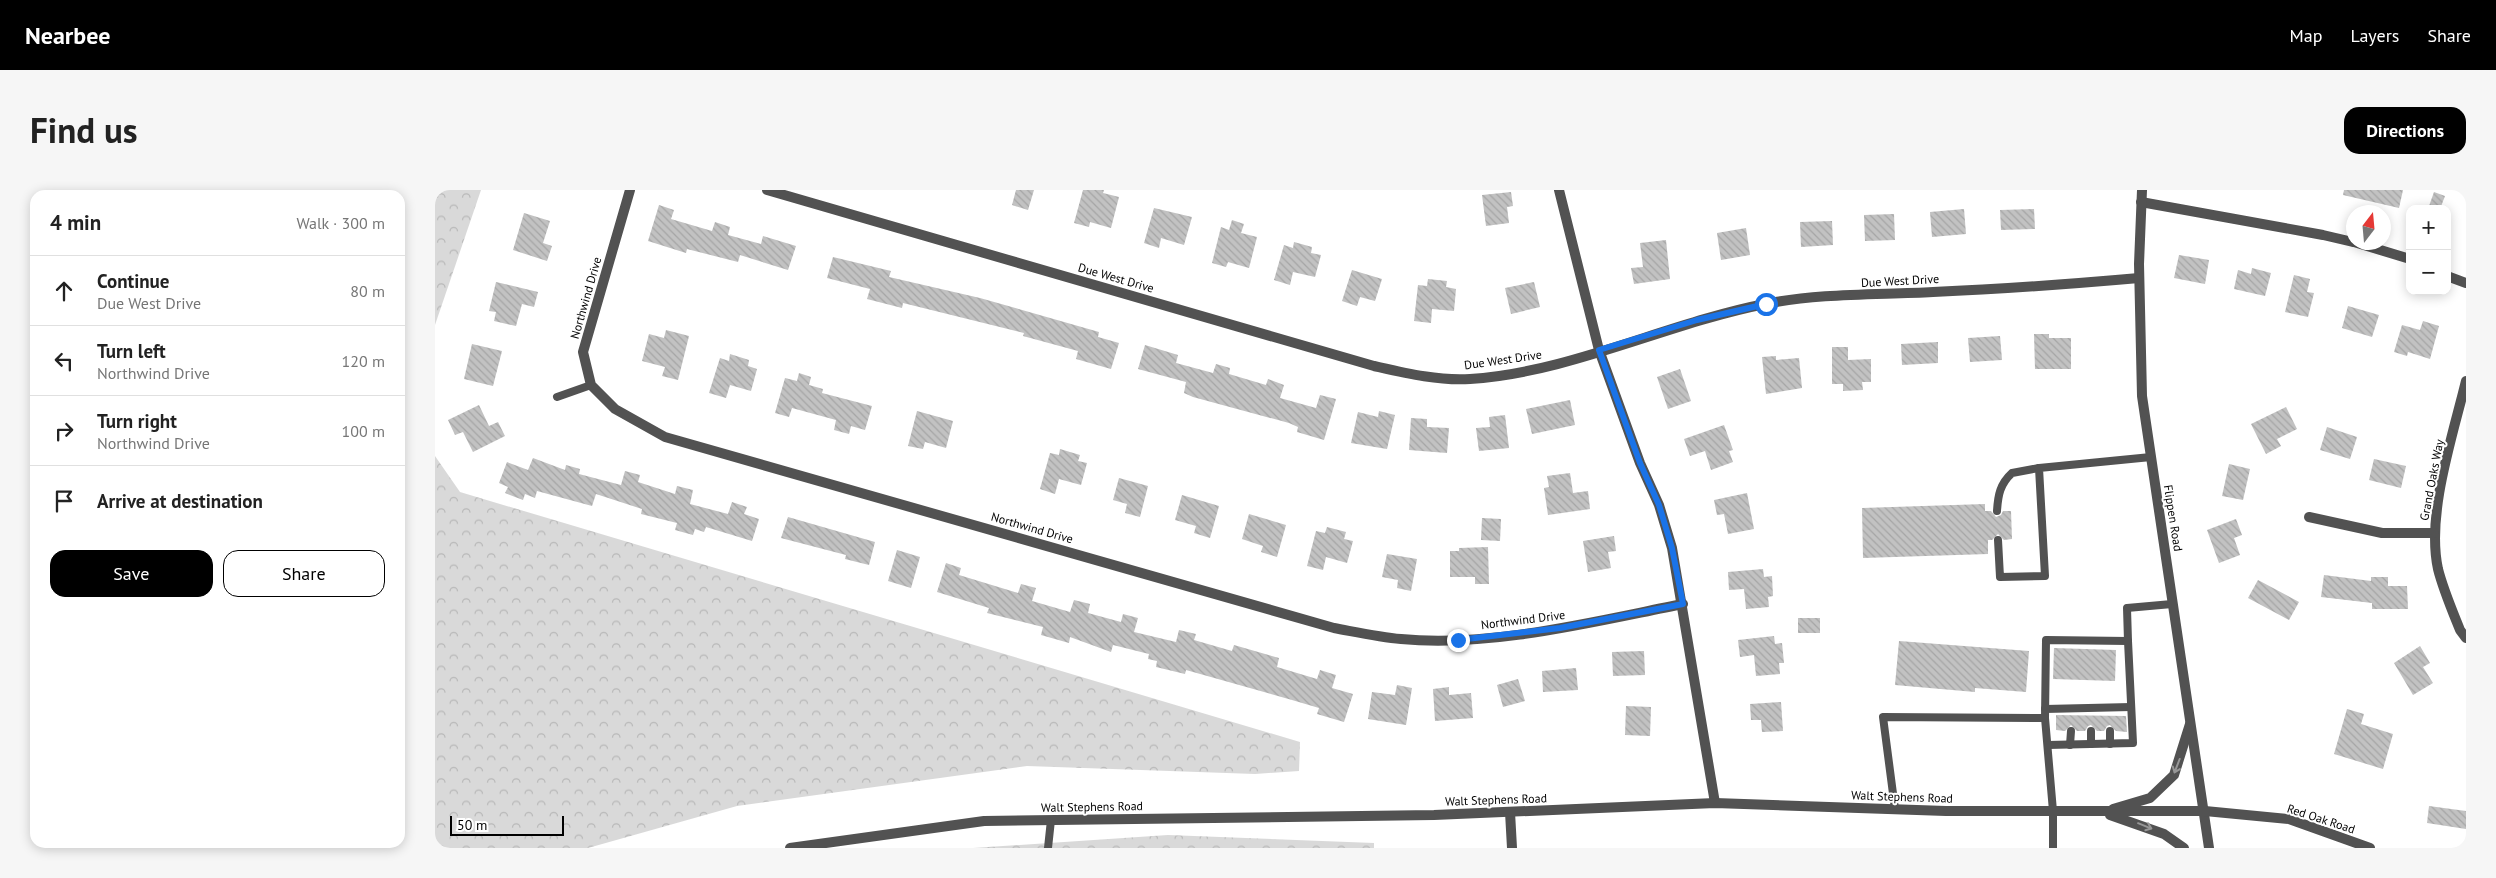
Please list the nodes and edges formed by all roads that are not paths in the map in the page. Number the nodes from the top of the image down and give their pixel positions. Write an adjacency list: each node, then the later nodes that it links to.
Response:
1 (630, 190): 14 (street, Northwind Drive)
2 (767, 190): 12 (street, Due West Drive)
3 (1559, 190): 12 (street)
4 (2142, 190): 5 (street, Flippen Road)
5 (2141, 202): 6 (street); 10 (street, Flippen Road)
6 (2346, 240)
7 (2380, 250): 8 (street)
8 (2406, 258)
9 (2451, 277): 11 (street)
10 (2139, 278): 12 (street, Due West Drive); 16 (street, Flippen Road)
11 (2466, 283)
12 (1599, 350): 22 (street)
13 (2466, 381): 20 (street, Grand Oaks Way)
14 (591, 385): 15 (lane); 22 (street, Northwind Drive)
15 (557, 398)
16 (2151, 457): 17 (lane); 23 (street, Flippen Road)
17 (2039, 468): 18 (lane); 21 (lane)
18 (1997, 511)
19 (2309, 517): 20 (street)
20 (2434, 533): 24 (street, Grand Oaks Way)
21 (1998, 540)
22 (1683, 604): 37 (street)
23 (2172, 604): 25 (lane); 29 (street, Flippen Road)
24 (2466, 638)
25 (2128, 641): 26 (lane); 27 (lane)
26 (2131, 707): 27 (lane); 34 (lane)
27 (2045, 708): 28 (lane)
28 (2045, 718): 36 (lane); 38 (lane)
29 (2191, 719): 40 (street, Flippen Road); 42 (street, one-way to 42)
30 (2071, 731): 35 (lane)
31 (2091, 731): 33 (lane)
32 (2110, 731): 34 (lane)
33 (2091, 744): 34 (lane); 35 (lane)
34 (2110, 744)
35 (2070, 745): 36 (lane)
36 (2048, 746): 39 (lane)
37 (1715, 803): 38 (street, Walt Stephens Road); 41 (street, Walt Stephens Road)
38 (1895, 809): 39 (street, Walt Stephens Road)
39 (2053, 811): 42 (street, Walt Stephens Road); 47 (lane)
40 (2205, 811): 42 (street, Walt Stephens Road); 49 (street, Flippen Road); 50 (street, Red Oak Road)
41 (1510, 812): 43 (street, Walt Stephens Road); 46 (street)
42 (2102, 812): 48 (street, one-way to 48)
43 (1051, 820): 44 (street, Walt Stephens Road); 45 (lane)
44 (790, 848)
45 (1048, 848)
46 (1511, 848)
47 (2053, 848)
48 (2185, 848)
49 (2209, 848)
50 (2370, 848)

